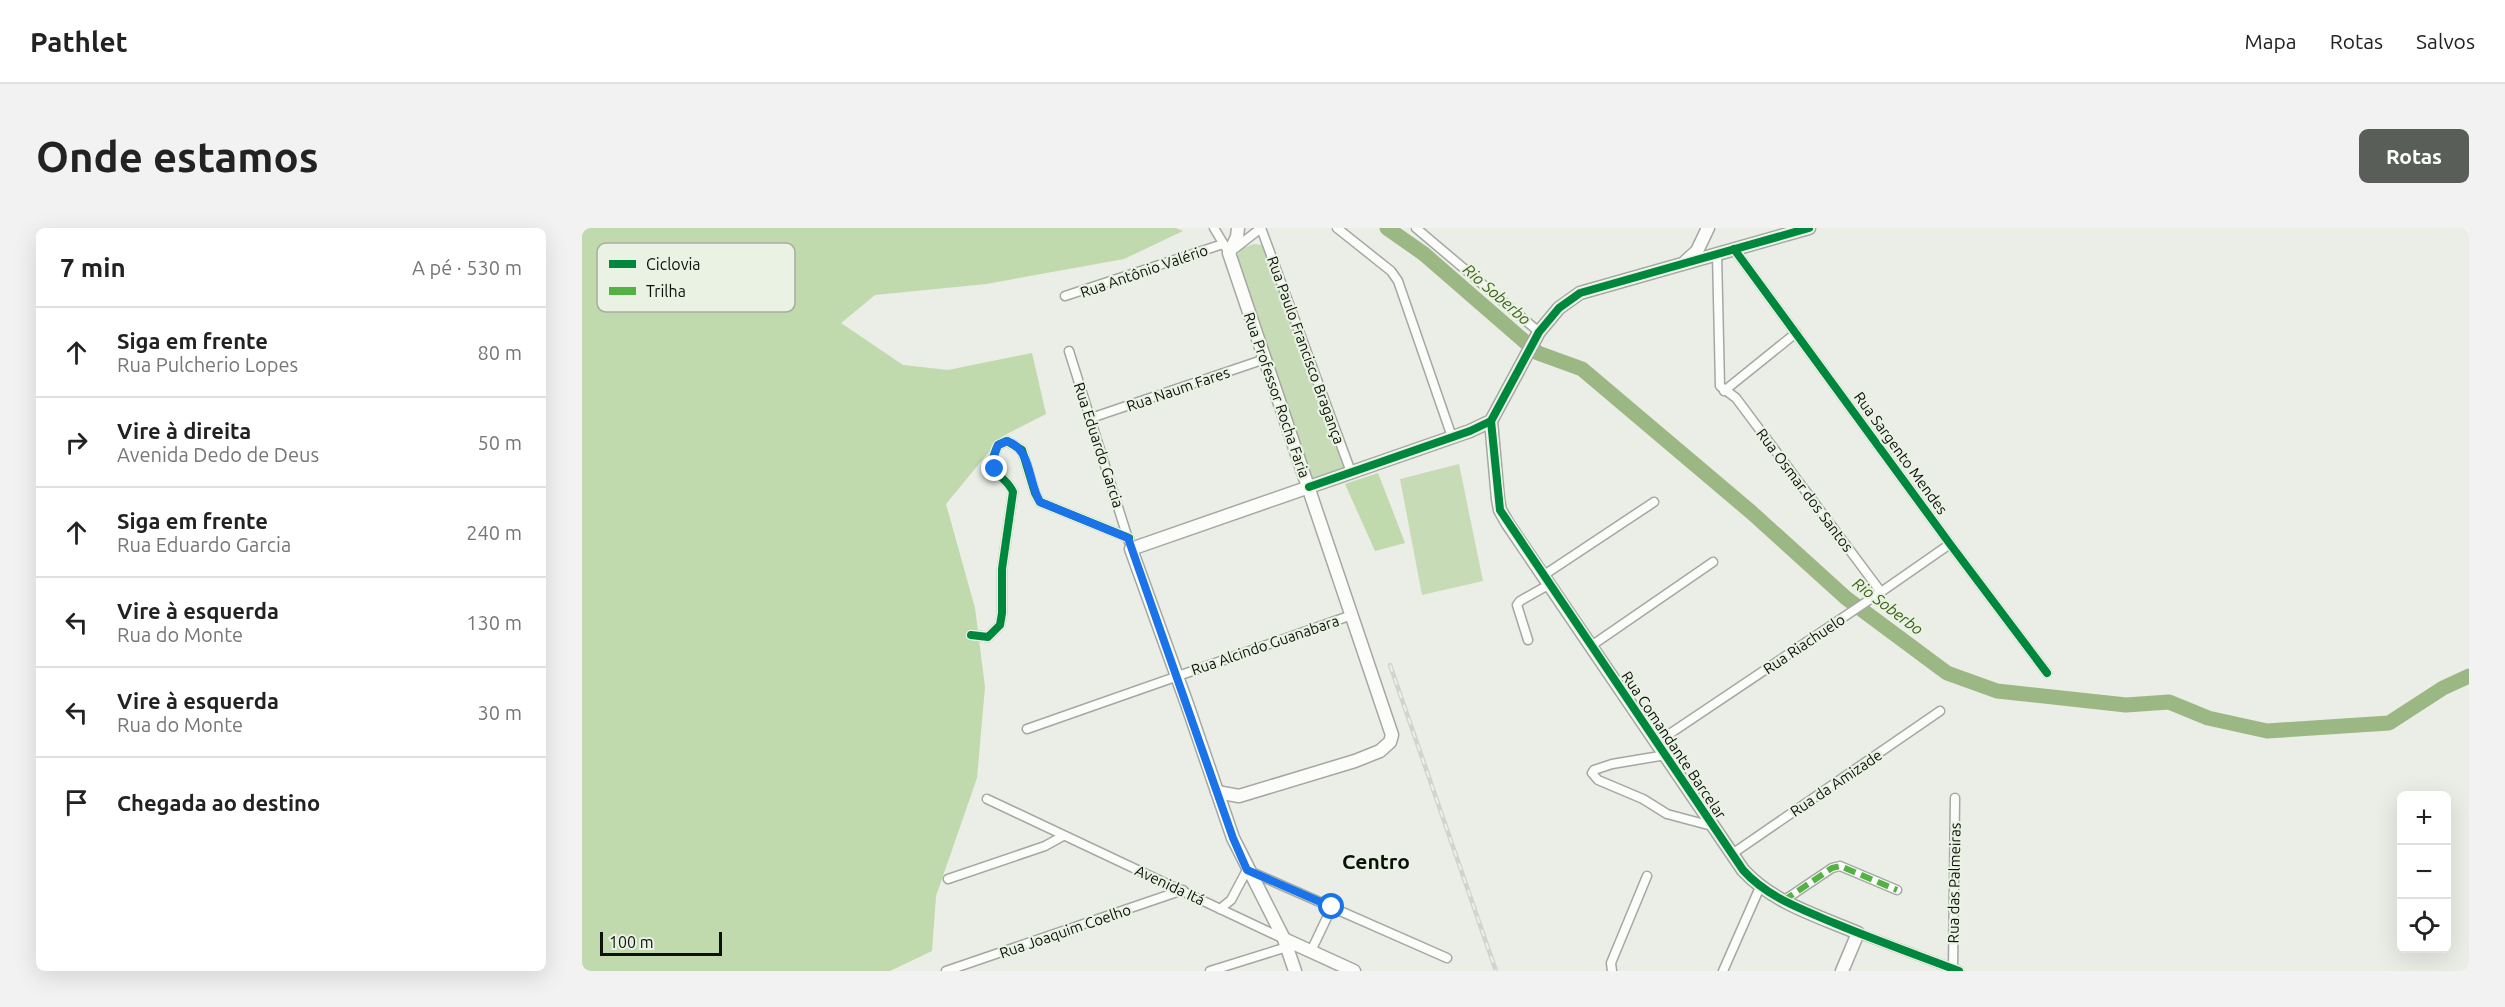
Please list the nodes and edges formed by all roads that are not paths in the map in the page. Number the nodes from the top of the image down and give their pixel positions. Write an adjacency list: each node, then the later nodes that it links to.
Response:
1 (1214, 228): 9 (street, Rua Professor Rocha Faria)
2 (1238, 228): 8 (street); 9 (main road)
3 (1261, 228): 8 (street, Rua Antônio Valério); 22 (street, Rua Paulo Francisco Bragança)
4 (1336, 228): 21 (street)
5 (1416, 228): 15 (street)
6 (1708, 228): 11 (main road)
7 (1809, 228): 10 (main road)
8 (1252, 235): 9 (street, Rua Antônio Valério)
9 (1226, 249): 13 (street, Rua Antônio Valério); 17 (main road, Rua Professor Rocha Faria)
10 (1734, 249): 12 (main road); 14 (street, Rua Sargento Mendes)
11 (1700, 254): 12 (main road); 15 (main road)
12 (1717, 254): 18 (street)
13 (1065, 296)
14 (1796, 333): 18 (street); 26 (street, Rua Sargento Mendes)
15 (1537, 337): 20 (main road)
16 (1069, 351): 19 (street, Rua Eduardo Garcia)
17 (1265, 360): 19 (street, Rua Naum Fares); 23 (main road, Rua Professor Rocha Faria)
18 (1724, 390): 29 (street, Rua Osmar dos Santos)
19 (1091, 418): 25 (street, Rua Eduardo Garcia)
20 (1491, 422): 21 (main road); 28 (main road, Rua Comandante Barcelar)
21 (1452, 436): 22 (main road)
22 (1351, 472): 23 (main road)
23 (1309, 487): 25 (main road); 30 (main road, Rua Professor Rocha Faria)
24 (1654, 502): 28 (street)
25 (1130, 544): 31 (street); 35 (main road, Rua Eduardo Garcia)
26 (1950, 544): 29 (street, Rua Riachuelo); 34 (street, Rua Sargento Mendes)
27 (1713, 561): 33 (street)
28 (1547, 579): 32 (street); 33 (main road, Rua Comandante Barcelar)
29 (1881, 592): 38 (street, Rua Riachuelo)
30 (1352, 615): 35 (street, Rua Alcindo Guanabara); 41 (main road, Rua Professor Rocha Faria)
31 (971, 635)
32 (1528, 640)
33 (1591, 646): 38 (main road, Rua Comandante Barcelar)
34 (2047, 673)
35 (1177, 675): 37 (street, Rua Alcindo Guanabara); 40 (main road, Rua Eduardo Garcia)
36 (1940, 711): 47 (street, Rua da Amizade)
37 (1027, 729)
38 (1656, 743): 39 (main road, Rua Comandante Barcelar)
39 (1666, 755): 45 (main road, Rua Comandante Barcelar); 45 (street)
40 (1217, 792): 41 (main road); 44 (main road, Rua Eduardo Garcia)
41 (1239, 796): 44 (main road)
42 (1955, 798): 65 (street, Rua das Palmeiras)
43 (987, 799): 46 (street, Avenida Itá)
44 (1223, 811): 48 (main road, Rua Eduardo Garcia)
45 (1712, 826): 47 (main road, Rua Comandante Barcelar)
46 (1063, 836): 50 (street); 52 (street, Avenida Itá)
47 (1732, 854): 51 (main road, Rua Comandante Barcelar)
48 (1247, 870): 54 (street); 56 (street); 61 (main road, Rua Eduardo Garcia)
49 (1647, 876): 70 (street)
50 (948, 879)
51 (1760, 887): 55 (main road, Rua Comandante Barcelar); 71 (street)
52 (1183, 890): 57 (street, Avenida Itá); 66 (street, Rua Joaquim Coelho)
53 (1897, 890): 55 (street)
54 (1231, 900): 57 (street); 58 (street)
55 (1783, 901): 60 (main road, Rua Comandante Barcelar)
56 (1332, 907): 62 (street); 64 (street)
57 (1220, 909): 58 (street, Avenida Itá)
58 (1234, 916): 59 (street, Avenida Itá)
59 (1269, 933): 61 (street, Avenida Itá); 63 (street)
60 (1858, 933): 65 (street, Rua Comandante Barcelar); 72 (main road)
61 (1285, 943): 62 (main road, Avenida Itá); 63 (street); 68 (main road, Rua Eduardo Garcia)
62 (1311, 951): 69 (main road, Avenida Itá)
63 (1267, 952): 67 (street)
64 (1447, 958)
65 (1956, 970)
66 (946, 971)
67 (1210, 971)
68 (1295, 971)
69 (1354, 971)
70 (1612, 971)
71 (1723, 971)
72 (1842, 971)

